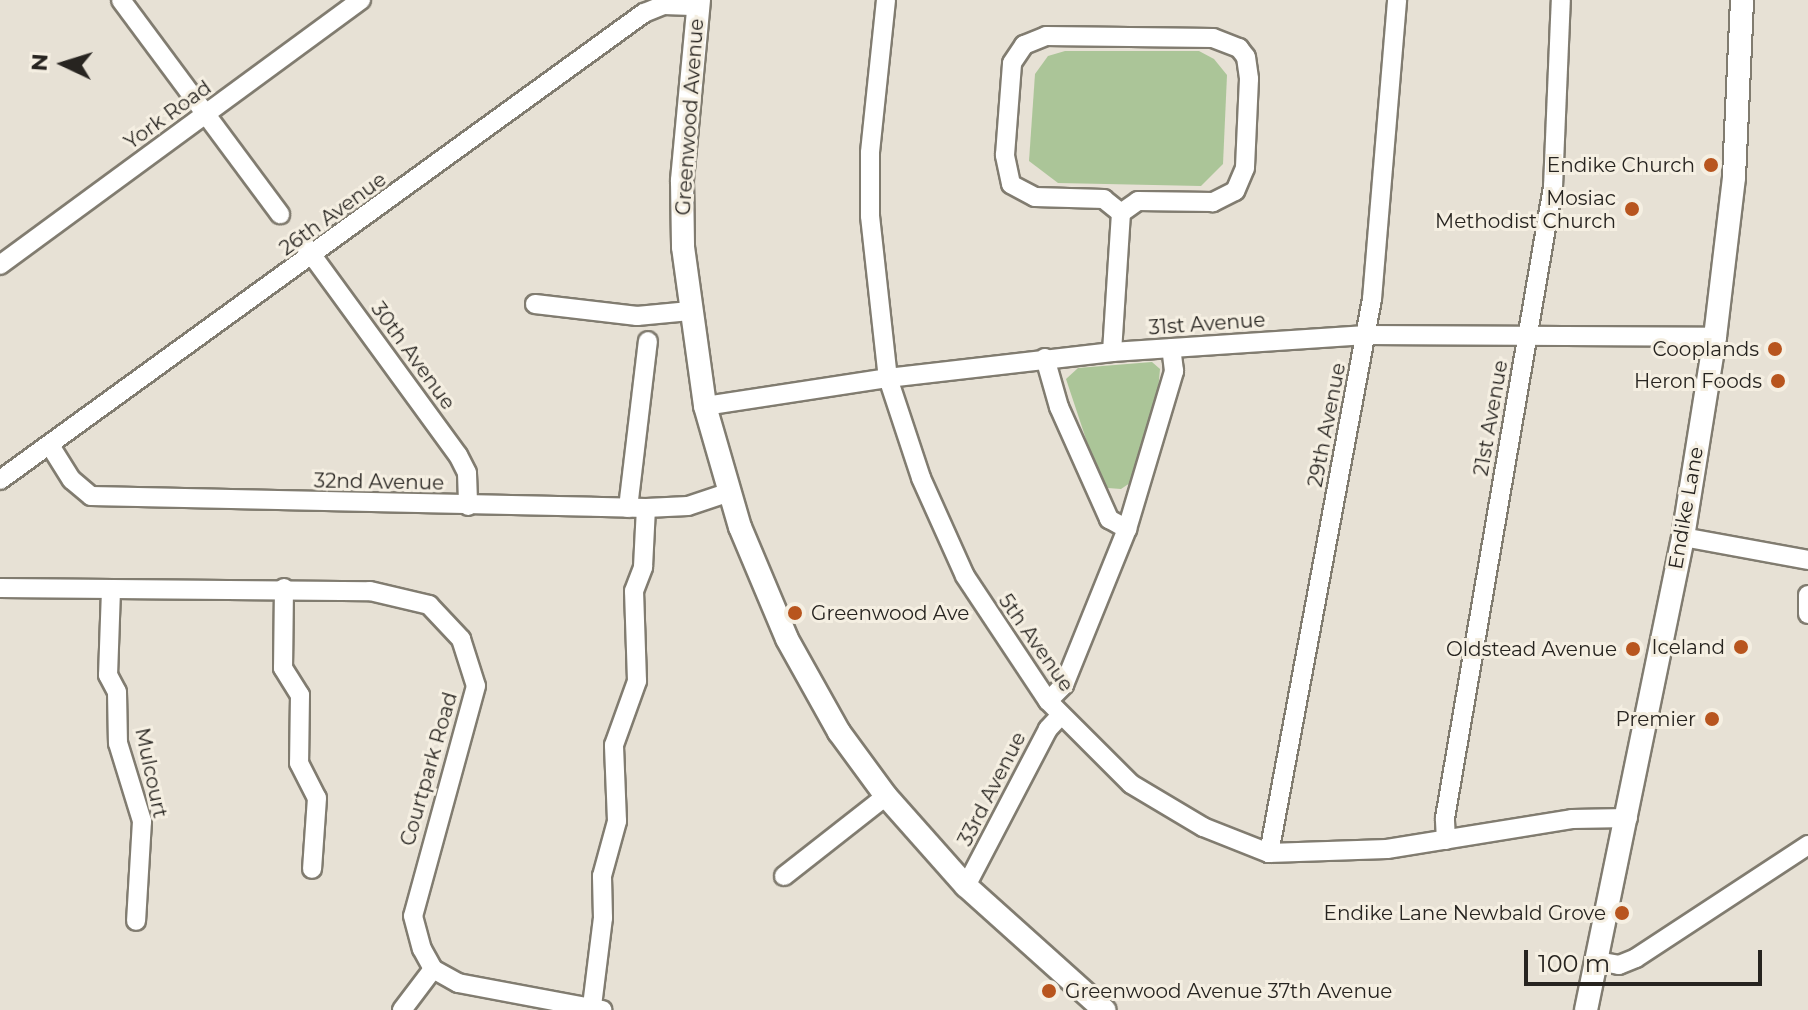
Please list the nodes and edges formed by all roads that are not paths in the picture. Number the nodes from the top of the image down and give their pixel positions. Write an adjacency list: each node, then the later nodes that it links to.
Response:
1 (121, 0): 8 (street)
2 (361, 0): 8 (street, York Road)
3 (886, 0): 23 (street, 5th Avenue)
4 (1397, 0): 17 (street, 29th Avenue)
5 (1561, 0): 16 (street, 21st Avenue)
6 (1742, 0): 18 (street, Endike Lane)
7 (699, 3): 12 (street, 26th Avenue); 15 (street, Greenwood Avenue)
8 (208, 115): 10 (street); 13 (street, York Road)
9 (1121, 213): 9 (street); 21 (street)
10 (280, 214)
11 (301, 240): 12 (street, 30th Avenue)
12 (312, 256): 25 (street, 26th Avenue); 28 (street, 30th Avenue)
13 (0, 265)
14 (535, 304): 15 (street)
15 (690, 311): 24 (street, Greenwood Avenue)
16 (1528, 334): 17 (street, 31st Avenue); 18 (street, 31st Avenue); 41 (street, 21st Avenue)
17 (1366, 335): 19 (street, 31st Avenue); 43 (street, 29th Avenue)
18 (1715, 337): 31 (street, Endike Lane)
19 (1171, 348): 21 (street, 31st Avenue); 30 (street, 33rd Avenue)
20 (652, 352): 29 (street)
21 (1112, 352): 22 (street, 31st Avenue)
22 (1045, 358): 23 (street, 31st Avenue); 30 (street)
23 (888, 378): 24 (street, 31st Avenue); 38 (street, 5th Avenue)
24 (705, 406): 27 (street, Greenwood Avenue)
25 (51, 447): 26 (street, 26th Avenue); 28 (street, 32nd Avenue)
26 (0, 480)
27 (727, 493): 29 (street, 32nd Avenue); 39 (street, Greenwood Avenue)
28 (468, 506): 29 (street, 32nd Avenue)
29 (637, 508): 50 (street)
30 (1127, 529): 38 (street, 33rd Avenue)
31 (1683, 537): 32 (street); 40 (street, Endike Lane)
32 (1808, 560)
33 (0, 588): 35 (street, Courtpark Road)
34 (284, 588): 35 (street, Courtpark Road); 44 (street); 49 (street, Courtpark Road)
35 (111, 590): 47 (street, Mulcourt)
36 (1808, 595): 37 (street)
37 (1808, 614)
38 (1054, 708): 43 (street, 5th Avenue); 46 (street, 33rd Avenue)
39 (886, 796): 45 (street); 46 (street, Greenwood Avenue)
40 (1628, 818): 41 (street, 5th Avenue); 48 (street, Endike Lane)
41 (1446, 840): 43 (street, 5th Avenue)
42 (1808, 845): 48 (street)
43 (1269, 853)
44 (312, 869)
45 (784, 876)
46 (966, 886): 52 (street, Greenwood Avenue)
47 (136, 921)
48 (1597, 961): 53 (street, Endike Lane)
49 (433, 969): 50 (street); 51 (street)
50 (597, 1008)
51 (402, 1010)
52 (1104, 1010)
53 (1586, 1010)

